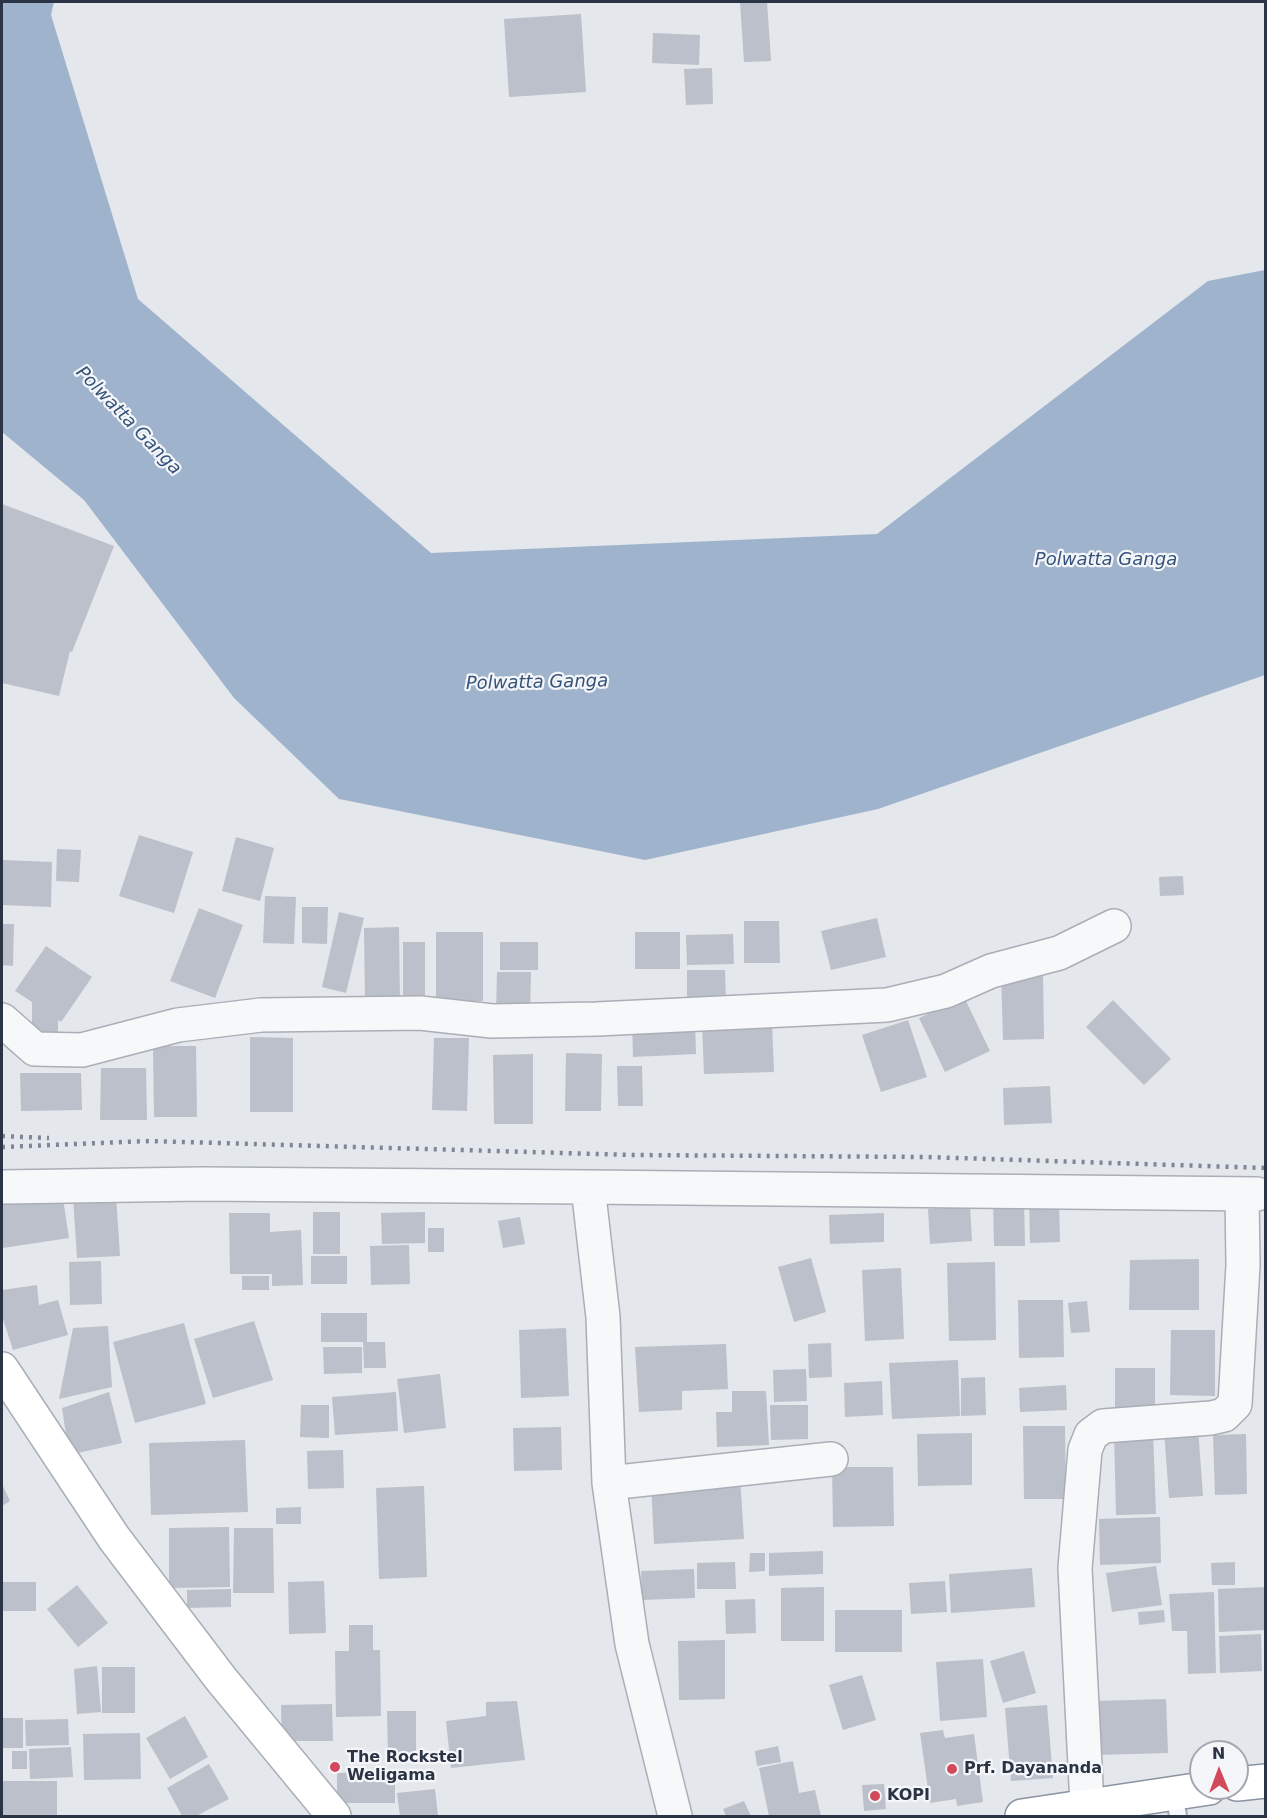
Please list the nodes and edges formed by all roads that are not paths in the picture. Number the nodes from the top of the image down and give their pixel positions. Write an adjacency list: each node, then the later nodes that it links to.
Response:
1 (1114, 926): 2 (street)
2 (2, 1020)
3 (2, 1186): 4 (street)
4 (588, 1187): 7 (street); 11 (street)
5 (2, 1369): 12 (main road)
6 (831, 1459): 7 (street)
7 (609, 1483): 13 (street)
8 (1266, 1781): 9 (main road)
9 (1249, 1783)
10 (1176, 1804): 11 (main road)
11 (1087, 1805): 14 (main road)
12 (334, 1816)
13 (675, 1816)
14 (1022, 1816)

